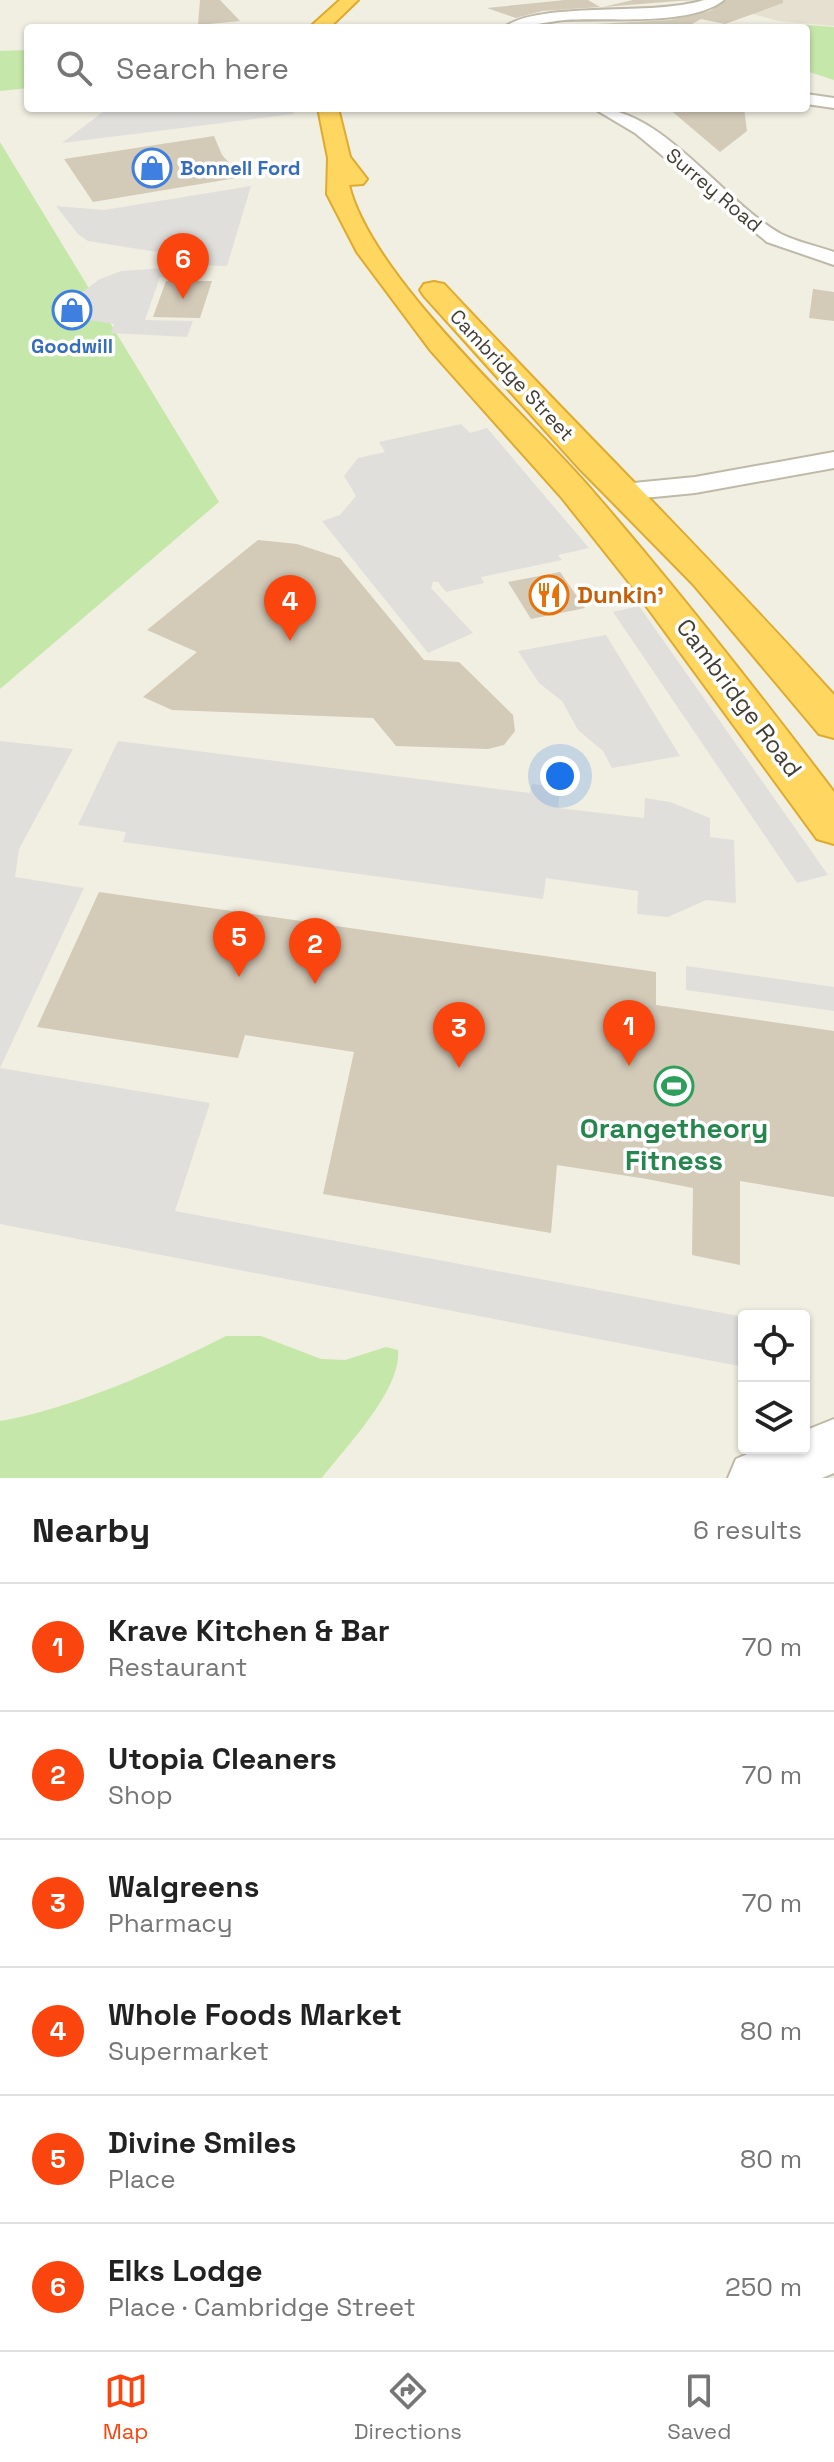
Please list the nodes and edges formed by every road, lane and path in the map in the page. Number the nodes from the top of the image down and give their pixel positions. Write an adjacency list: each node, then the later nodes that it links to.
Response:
1 (350, 0): 4 (highway)
2 (717, 0): 3 (street)
3 (591, 15): 5 (street); 6 (street)
4 (323, 24)
5 (524, 24)
6 (607, 24)
7 (810, 100): 8 (street)
8 (834, 103)
9 (329, 112): 11 (highway, Cambridge Street)
10 (609, 112): 13 (street, Surrey Road)
11 (339, 158): 12 (highway, Cambridge Street); 16 (highway, Cambridge Street)
12 (396, 243)
13 (834, 259)
14 (413, 266): 15 (highway, Cambridge Street)
15 (515, 376): 16 (highway); 19 (highway, Cambridge Street)
16 (477, 385): 20 (highway, Cambridge Street)
17 (834, 460): 18 (street)
18 (695, 485): 19 (street); 21 (street)
19 (623, 492): 21 (highway, Cambridge Street)
20 (642, 572): 23 (highway, Cambridge Road)
21 (706, 576): 22 (highway, Cambridge Road)
22 (834, 723)
23 (834, 826)
24 (834, 1446): 25 (street)
25 (755, 1478)

